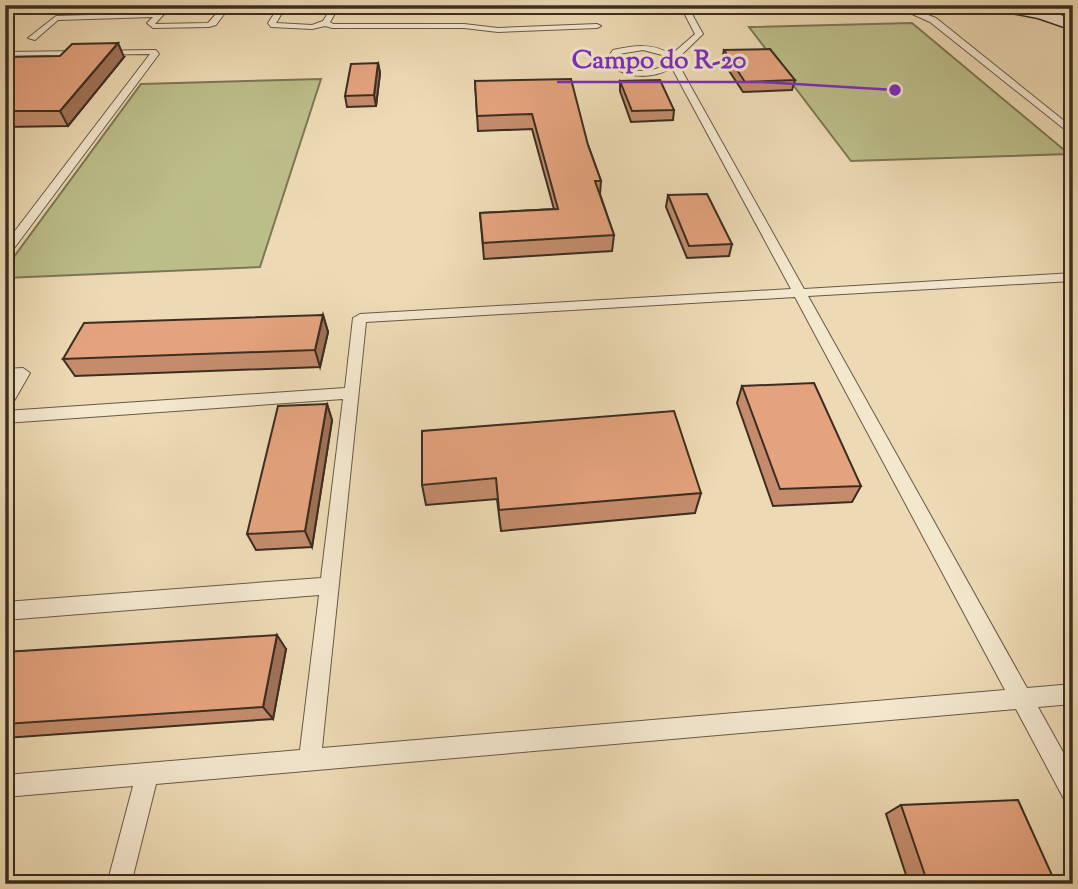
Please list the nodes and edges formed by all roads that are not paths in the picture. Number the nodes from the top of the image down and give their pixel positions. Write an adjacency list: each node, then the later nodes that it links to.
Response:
1 (21, 5): 12 (lane)
2 (169, 5): 11 (lane)
3 (228, 5): 11 (lane)
4 (284, 5): 13 (lane)
5 (337, 5): 13 (lane)
6 (683, 5): 18 (lane)
7 (895, 5): 19 (lane)
8 (997, 5): 14 (main road)
9 (1055, 5): 10 (main road)
10 (1073, 6)
11 (158, 15): 16 (lane)
12 (5, 18)
13 (326, 23): 15 (lane)
14 (1073, 25)
15 (597, 26)
16 (32, 38)
17 (5, 54): 20 (lane)
18 (672, 60): 18 (lane); 22 (lane)
19 (1073, 132)
20 (5, 253)
21 (1073, 277): 22 (lane)
22 (798, 292): 24 (lane); 30 (lane)
23 (5, 374): 25 (lane)
24 (351, 393): 26 (lane); 27 (lane)
25 (5, 404)
26 (5, 417)
27 (329, 586): 28 (lane); 31 (lane)
28 (5, 611)
29 (1073, 694): 30 (lane)
30 (1020, 699): 31 (lane); 34 (lane)
31 (310, 758): 32 (lane)
32 (148, 772): 33 (lane); 35 (lane)
33 (5, 786)
34 (1073, 793)
35 (119, 884)

